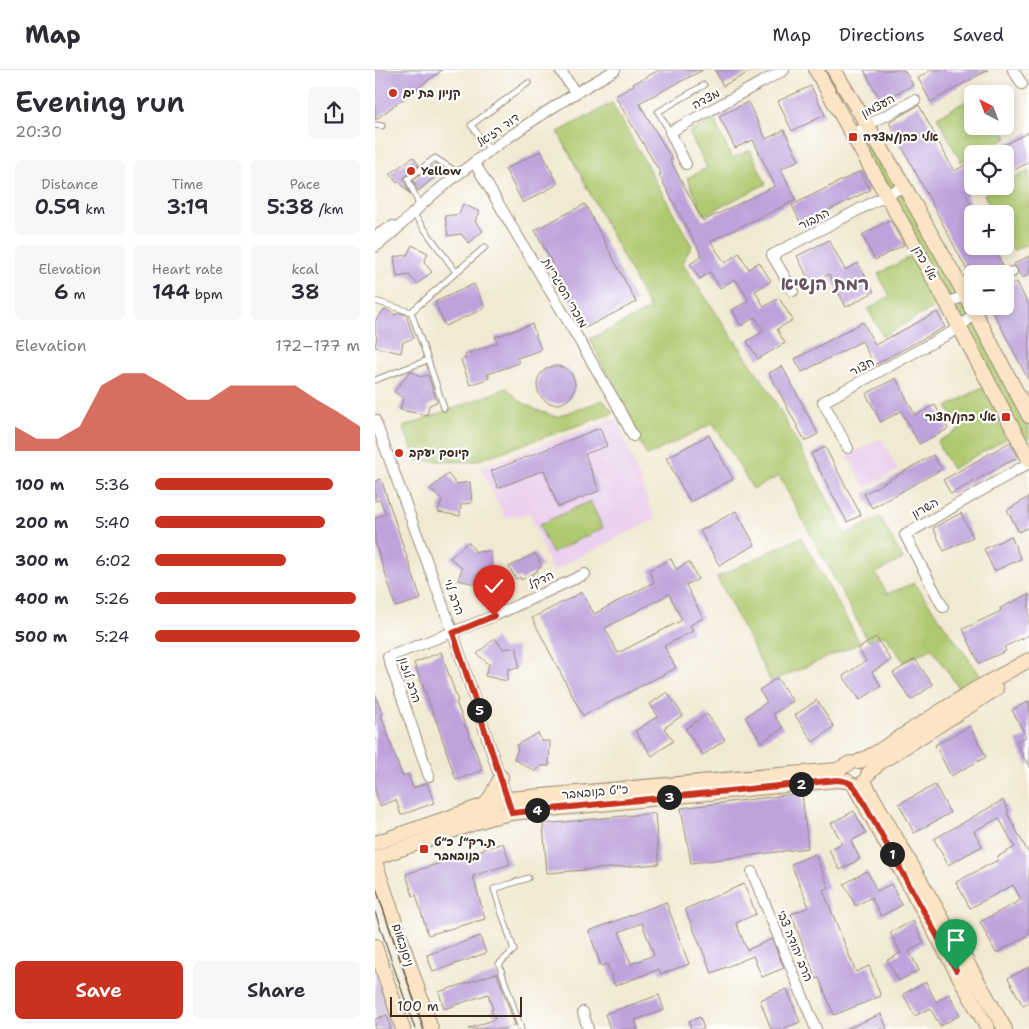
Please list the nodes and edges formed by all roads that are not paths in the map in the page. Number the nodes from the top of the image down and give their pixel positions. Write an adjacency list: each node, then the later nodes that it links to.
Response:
1 (560, 70): 10 (street)
2 (615, 70): 10 (street, דוד רזיאל)
3 (785, 70): 15 (street, מצדה)
4 (816, 70): 16 (street, אלי כהן)
5 (835, 70): 14 (street, אלי כהן)
6 (1013, 70): 8 (street)
7 (528, 84): 17 (lane)
8 (1022, 84)
9 (704, 85): 15 (lane)
10 (575, 92): 17 (street, דוד רזיאל)
11 (915, 100): 14 (street, העצמון)
12 (375, 124): 13 (lane)
13 (382, 126)
14 (866, 126): 16 (street, העצמון); 21 (street, אלי כהן)
15 (670, 132): 19 (street)
16 (853, 135): 22 (street, אלי כהן)
17 (490, 151): 18 (street, דוד רזיאל)
18 (474, 162): 20 (street, דוד רזיאל); 41 (street, מוכרי הסיגריות)
19 (686, 164)
20 (459, 173): 23 (street, דוד רזיאל); 23 (lane)
21 (904, 186): 22 (street, התבור); 27 (street, אלי כהן)
22 (887, 195): 28 (street, התבור); 31 (street, אלי כהן)
23 (416, 209): 24 (street, דוד רזיאל); 26 (lane)
24 (376, 241)
25 (485, 247): 26 (lane)
26 (456, 272): 32 (lane)
27 (964, 287)
28 (793, 291)
29 (964, 298): 31 (street)
30 (375, 301): 32 (lane)
31 (949, 307): 35 (street, אלי כהן)
32 (411, 312): 36 (lane)
33 (976, 315): 34 (street, אלי כהן)
34 (978, 319): 35 (street, חצור); 39 (street, אלי כהן)
35 (959, 328): 42 (street, חצור); 43 (street, אלי כהן)
36 (429, 360): 37 (lane); 38 (lane)
37 (375, 380)
38 (444, 408)
39 (1029, 416)
40 (375, 420): 46 (street, הרב לוי)
41 (633, 436)
42 (848, 448)
43 (1029, 461): 45 (street, השרון)
44 (585, 574): 46 (street, הדקל)
45 (943, 607)
46 (453, 633): 50 (street, הרב לוזון); 51 (street, הרב לוי)
47 (1029, 660): 49 (street, כ"ט בנובמבר)
48 (1029, 671): 52 (street)
49 (854, 762): 52 (street); 52 (street); 54 (street, כ"ט בנובמבר)
50 (429, 776)
51 (501, 777): 53 (street); 54 (street, הרב לוי)
52 (858, 781): 54 (street, כ"ט בנובמבר); 66 (street); 67 (street)
53 (485, 805): 54 (street, כ"ט בנובמבר); 55 (street, כ"ט בנובמבר)
54 (510, 806): 56 (street, כ"ט בנובמבר)
55 (375, 843)
56 (375, 860): 62 (street, ניסנבאום)
57 (752, 872): 65 (street, הרב יהודה צבי)
58 (528, 878): 63 (lane)
59 (375, 946): 61 (street)
60 (583, 1012): 64 (street)
61 (403, 1029)
62 (431, 1029)
63 (521, 1029)
64 (588, 1029)
65 (816, 1029)
66 (988, 1029)
67 (1005, 1029)

